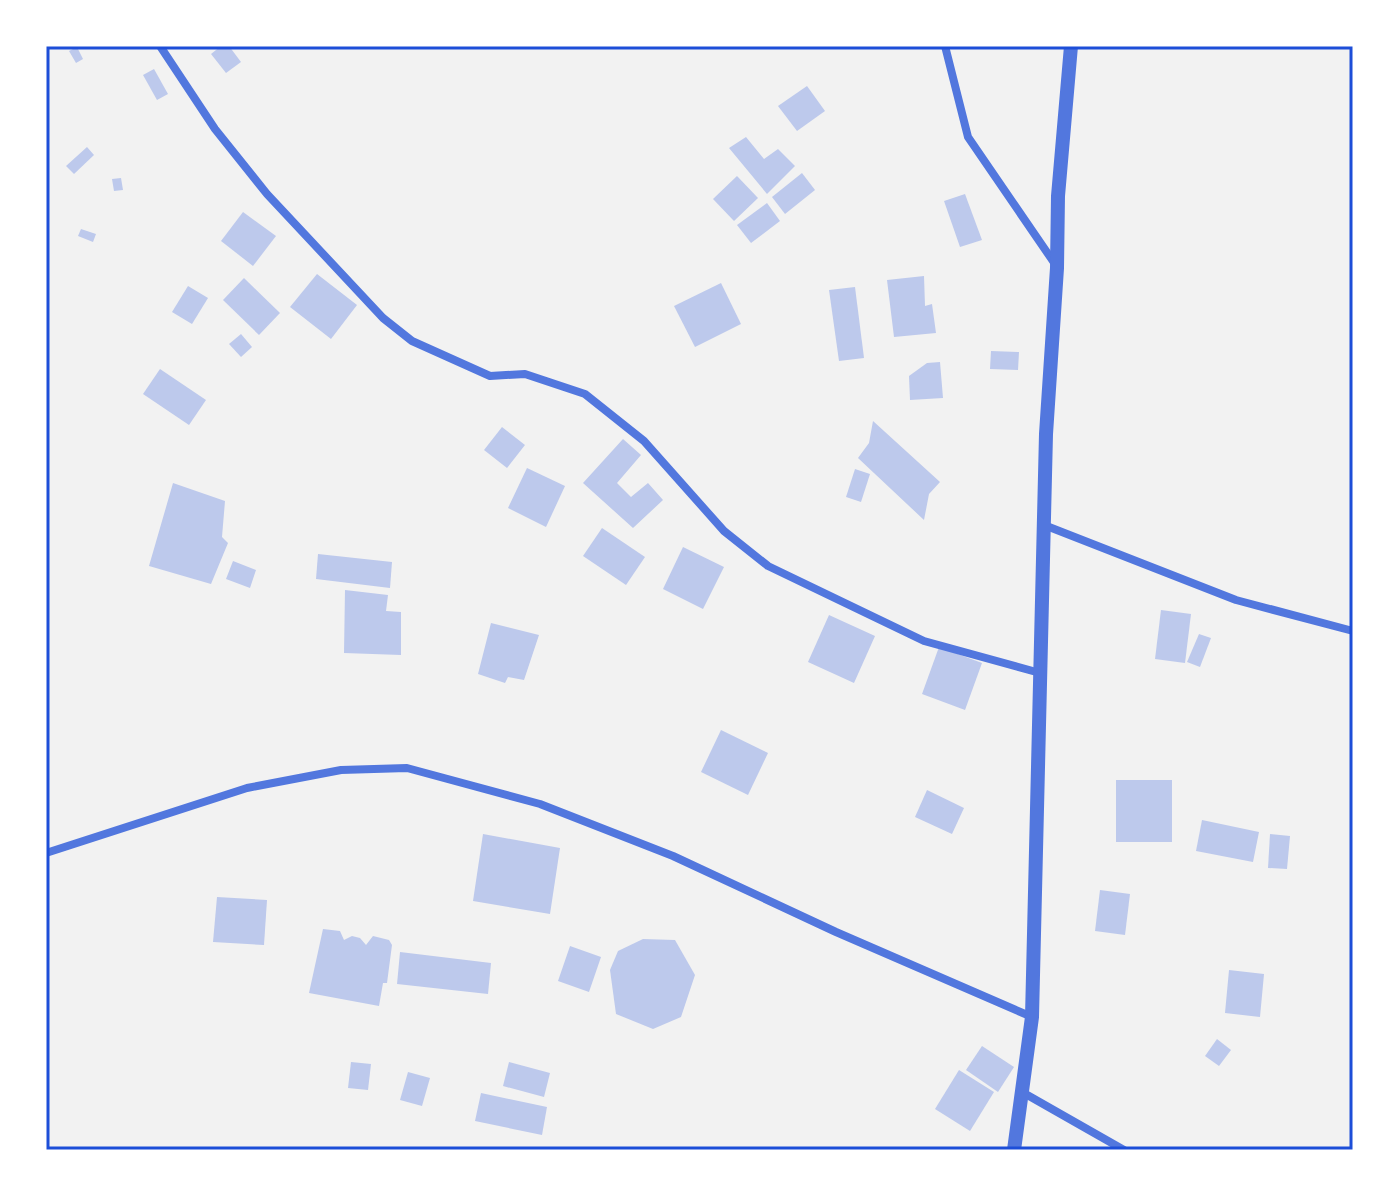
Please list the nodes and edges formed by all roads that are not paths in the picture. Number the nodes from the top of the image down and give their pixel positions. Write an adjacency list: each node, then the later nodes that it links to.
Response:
1 (160, 46): 7 (street)
2 (945, 46): 4 (street)
3 (1071, 46): 4 (street)
4 (1057, 268): 5 (street)
5 (1044, 525): 6 (street); 7 (street)
6 (1353, 631)
7 (1040, 673): 9 (street)
8 (46, 853): 9 (street)
9 (1032, 1017): 10 (street)
10 (1022, 1092): 11 (street); 12 (street)
11 (1014, 1150)
12 (1124, 1150)

